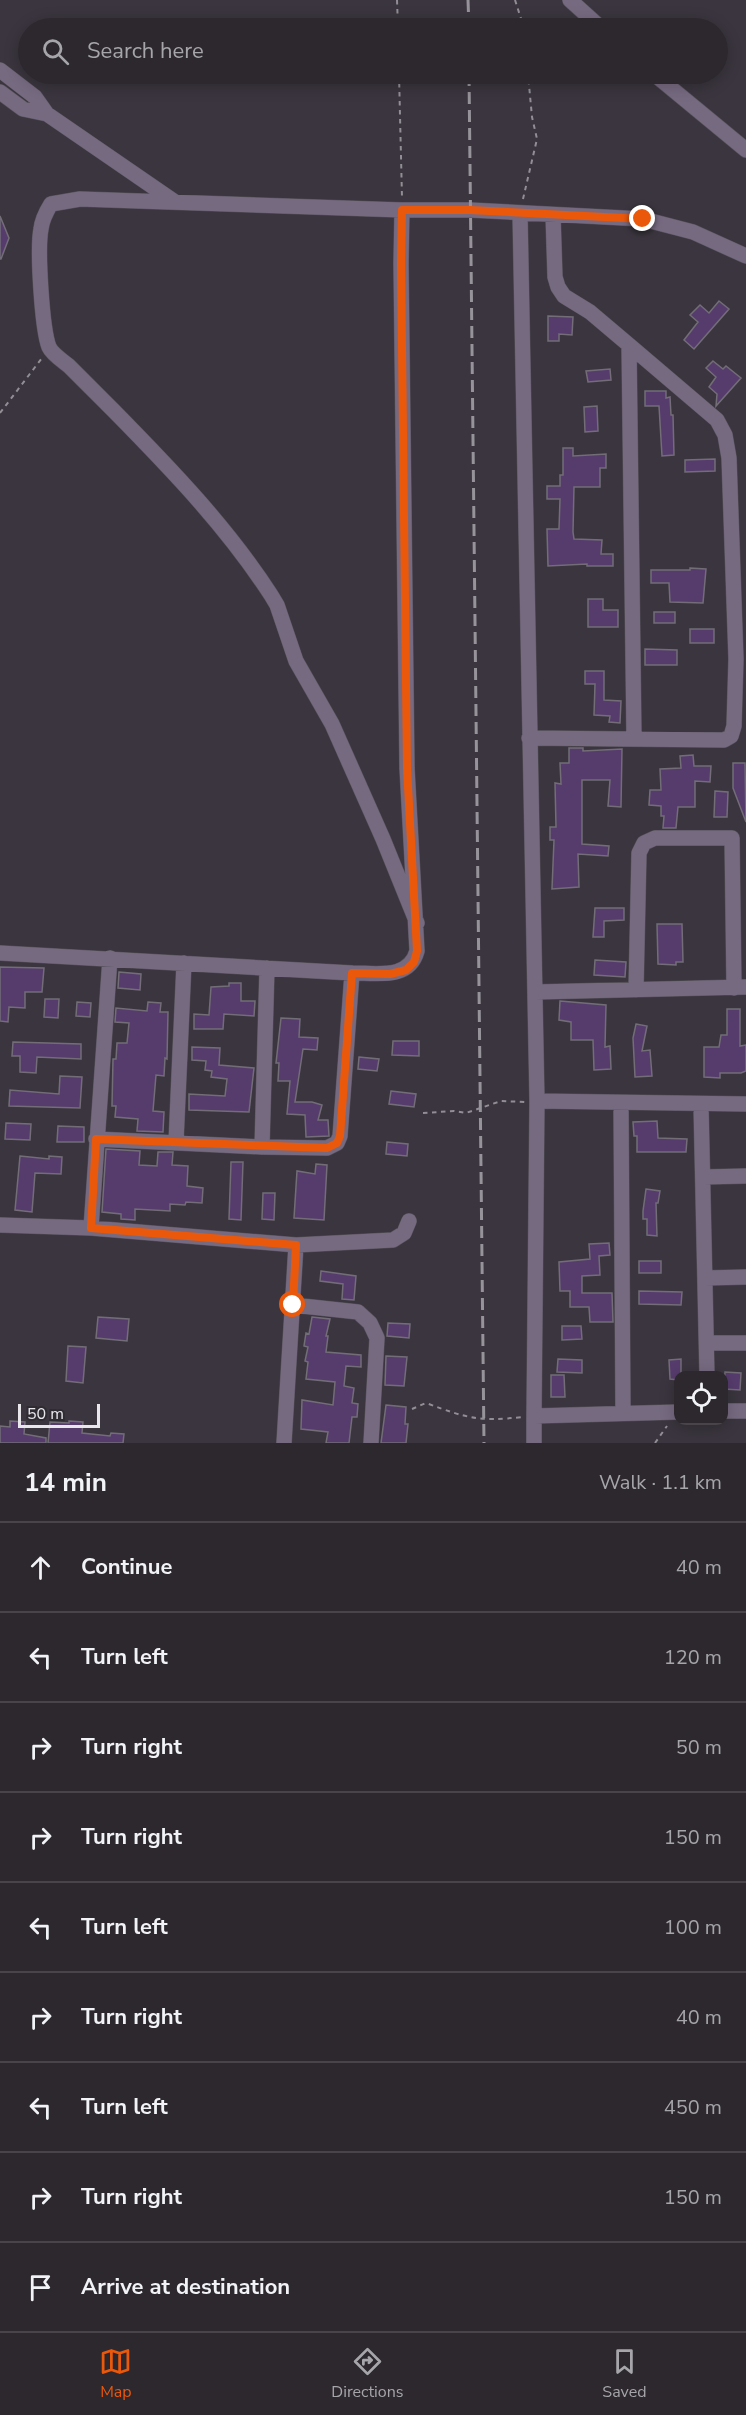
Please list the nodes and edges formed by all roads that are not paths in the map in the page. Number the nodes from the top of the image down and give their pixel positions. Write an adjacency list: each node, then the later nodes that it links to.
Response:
1 (570, 0): 2 (street)
2 (590, 18)
3 (0, 70): 4 (street)
4 (18, 84)
5 (18, 84): 8 (street)
6 (666, 84): 9 (street)
7 (0, 92): 8 (street)
8 (47, 114): 10 (street)
9 (746, 150)
10 (175, 202): 11 (street); 20 (street)
11 (402, 210): 12 (street); 20 (street)
12 (520, 213): 13 (street); 17 (street)
13 (553, 215): 14 (street); 15 (street)
14 (746, 256)
15 (629, 345): 16 (street); 18 (street)
16 (741, 658): 18 (street)
17 (530, 738): 18 (street); 28 (street)
18 (634, 738)
19 (739, 838): 26 (street); 27 (street)
20 (417, 923): 25 (street)
21 (0, 953): 22 (street)
22 (110, 958): 23 (street); 33 (street)
23 (184, 963): 24 (street); 34 (street)
24 (267, 968): 25 (street); 35 (street)
25 (352, 973): 35 (street)
26 (740, 988): 27 (street)
27 (636, 990): 28 (street)
28 (535, 992): 29 (street)
29 (537, 1101): 30 (street); 52 (street)
30 (621, 1103): 32 (street); 51 (street)
31 (746, 1104): 32 (street)
32 (701, 1105): 37 (street)
33 (96, 1139): 34 (street); 40 (street)
34 (176, 1142): 35 (street)
35 (262, 1146)
36 (746, 1176): 37 (street)
37 (703, 1177): 43 (street)
38 (409, 1221): 41 (street)
39 (0, 1225): 40 (street)
40 (91, 1228): 41 (street)
41 (296, 1245): 44 (street)
42 (746, 1277): 43 (street)
43 (705, 1278): 45 (street)
44 (293, 1305): 53 (street); 54 (street)
45 (706, 1343): 46 (street); 47 (street)
46 (746, 1343)
47 (707, 1371)
48 (728, 1411): 49 (street)
49 (746, 1411)
50 (674, 1412): 51 (street)
51 (623, 1413): 52 (street)
52 (534, 1416): 55 (street)
53 (284, 1443)
54 (371, 1443)
55 (534, 1443)

